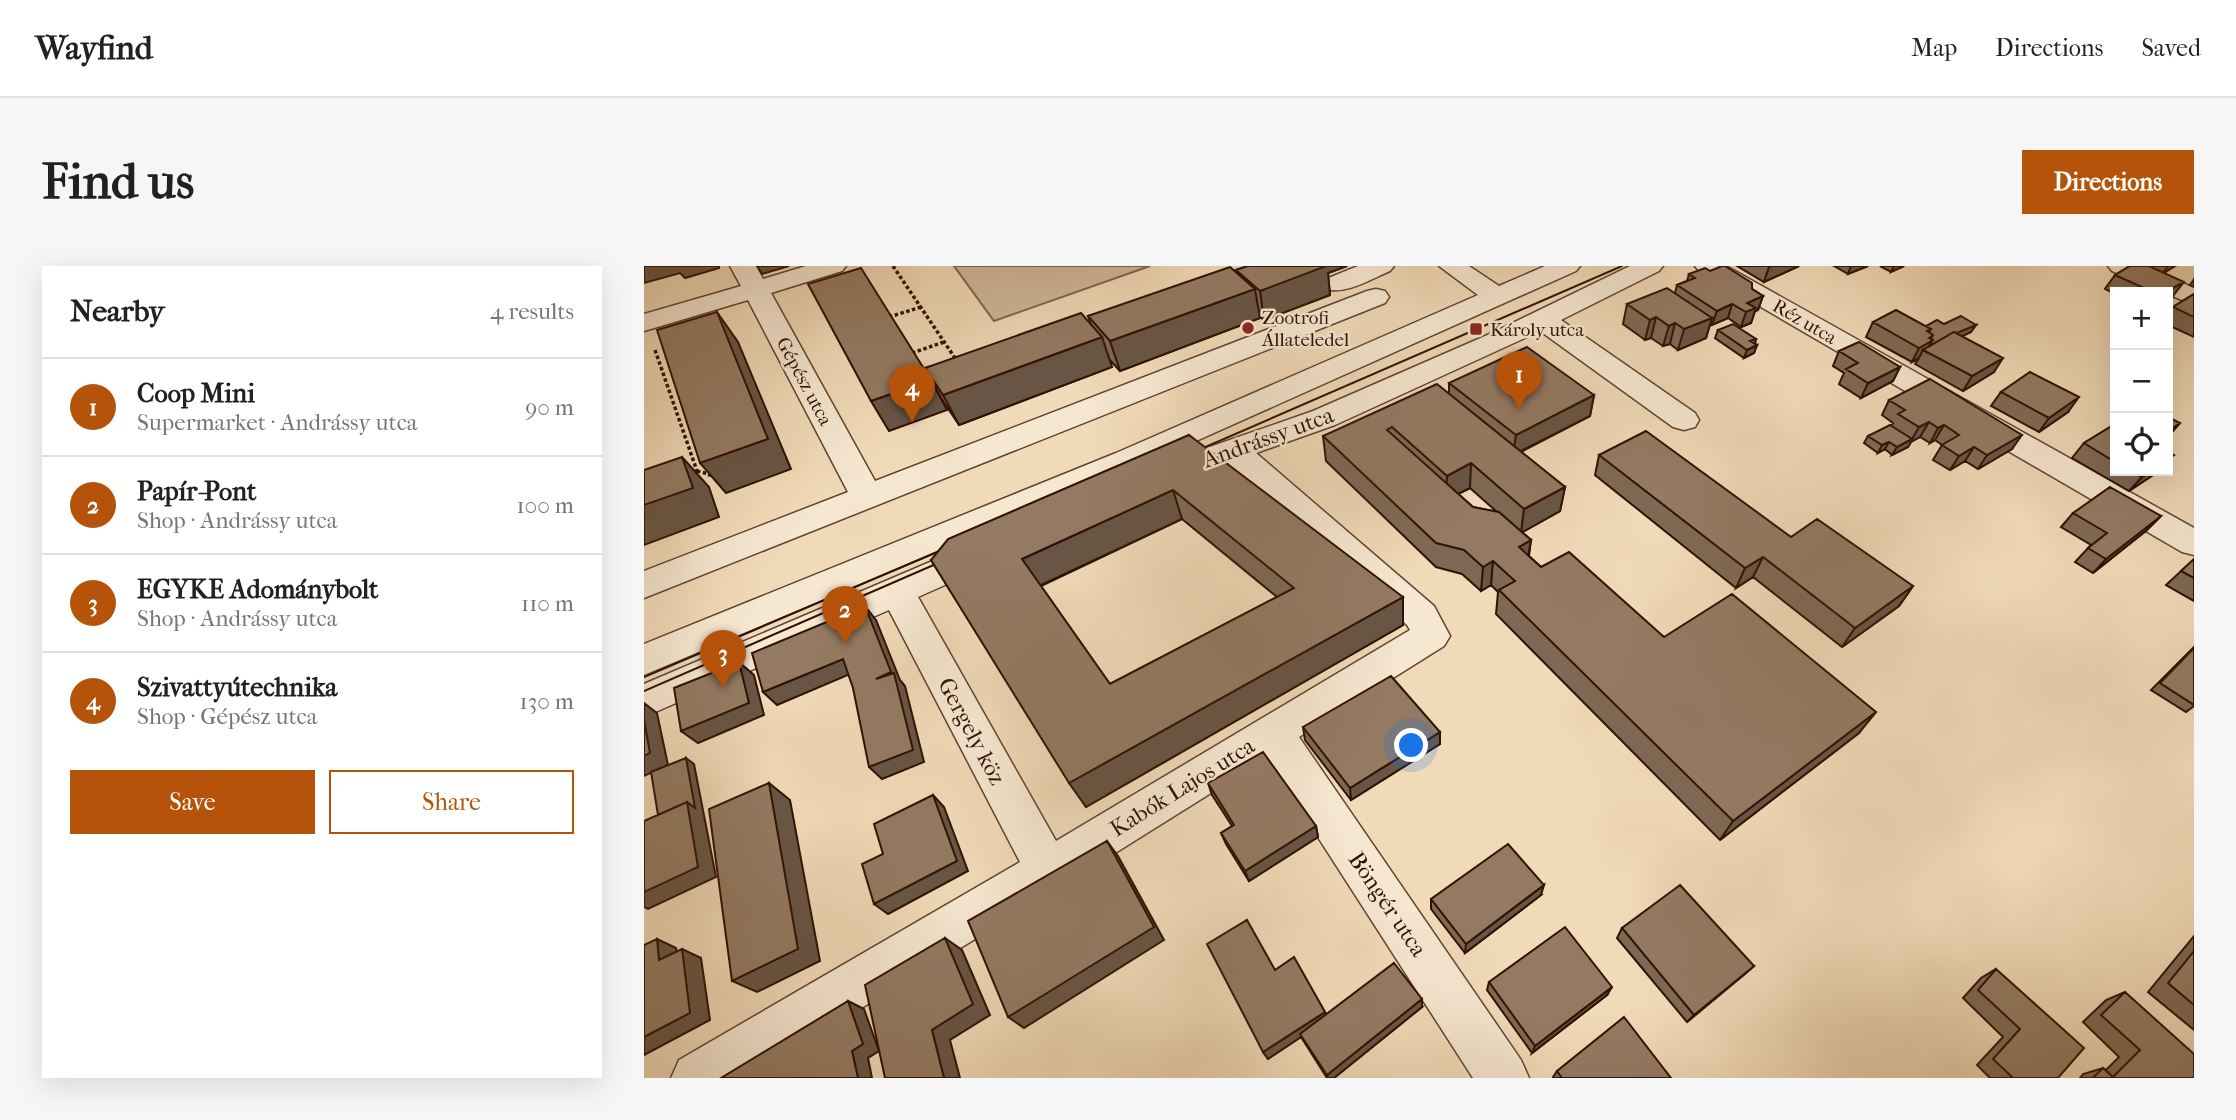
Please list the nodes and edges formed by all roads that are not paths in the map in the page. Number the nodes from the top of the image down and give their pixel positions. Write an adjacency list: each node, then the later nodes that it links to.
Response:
1 (833, 266): 8 (street)
2 (1381, 266): 9 (street)
3 (1452, 266): 10 (street)
4 (1567, 266): 10 (street, Andrássy utca)
5 (1650, 266): 13 (street, Andrássy utca)
6 (1707, 266): 18 (street, Réz utca)
7 (2122, 266): 12 (street)
8 (749, 278): 14 (street); 17 (street, Gépész utca)
9 (1335, 284)
10 (1496, 295): 21 (street, Andrássy utca)
11 (1376, 297): 17 (street)
12 (2194, 297)
13 (1543, 320): 15 (street); 16 (street, Andrássy utca)
14 (644, 323)
15 (1684, 420)
16 (1232, 449): 20 (street, Andrássy utca); 23 (street, Kabók Lajos utca)
17 (867, 496): 19 (street)
18 (2194, 543)
19 (644, 585)
20 (897, 591): 22 (street, Andrássy utca); 24 (street, Gergely köz)
21 (644, 660)
22 (644, 701)
23 (1272, 731): 24 (street, Kabók Lajos utca); 26 (street, Böngér utca)
24 (1048, 870): 25 (street, Kabók Lajos utca)
25 (697, 1078)
26 (1503, 1078)

